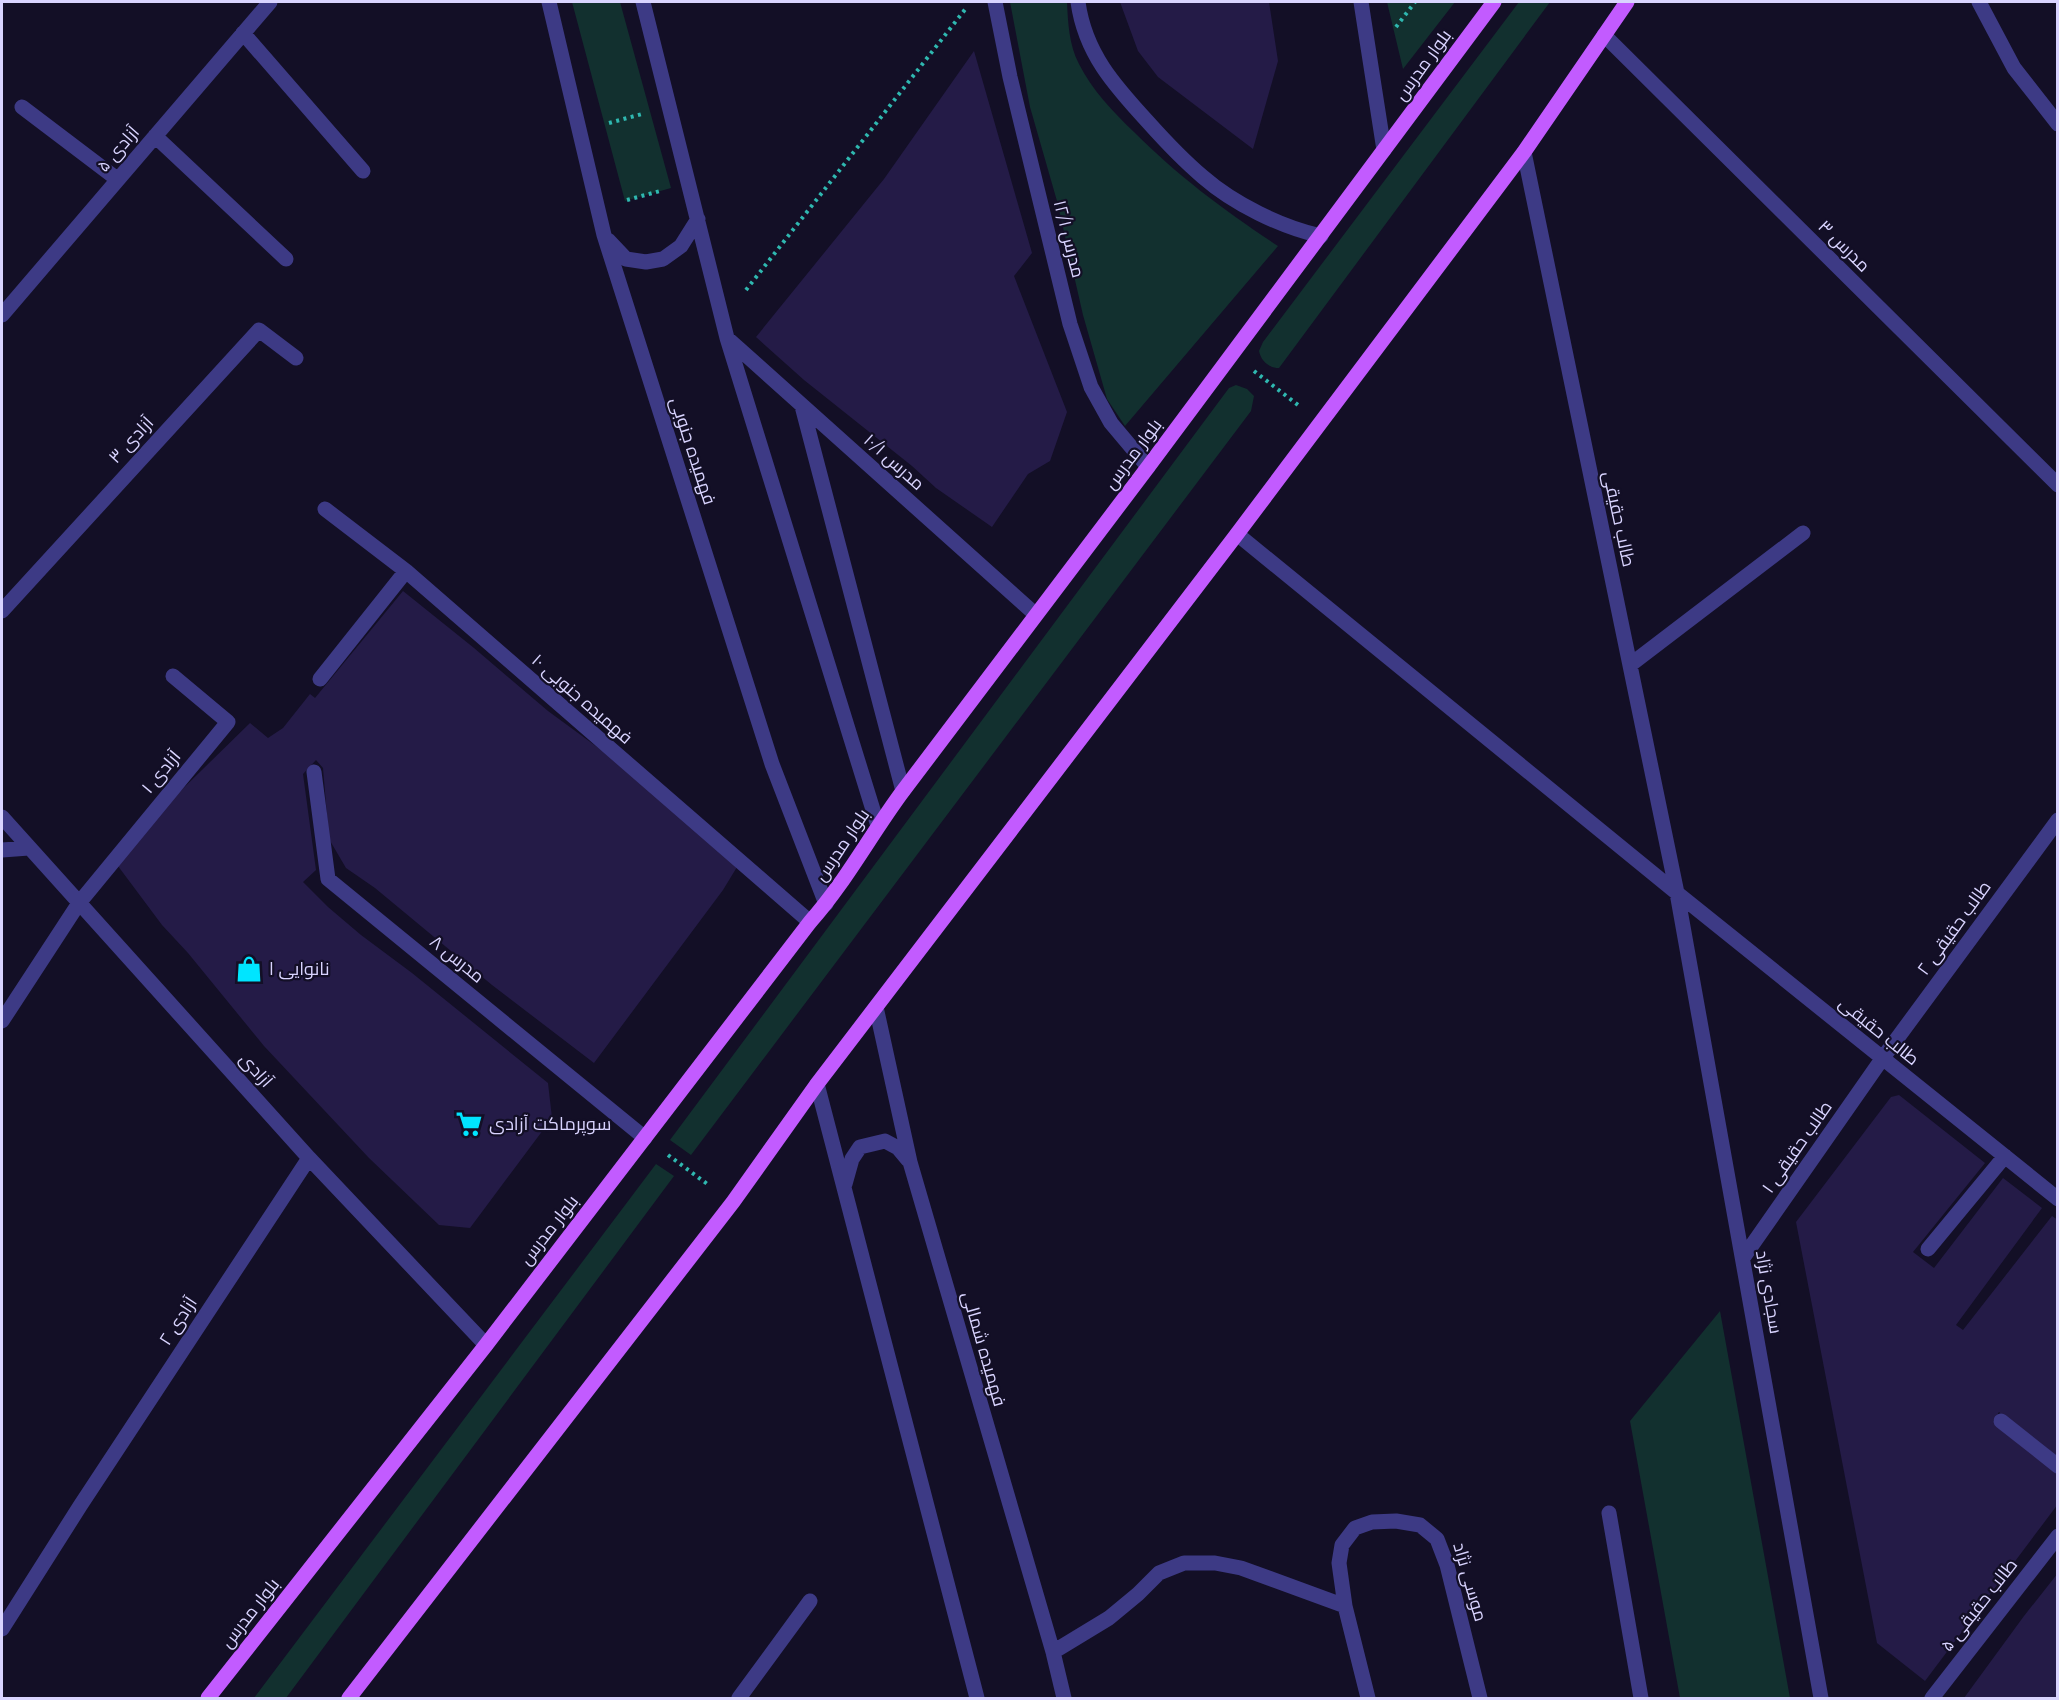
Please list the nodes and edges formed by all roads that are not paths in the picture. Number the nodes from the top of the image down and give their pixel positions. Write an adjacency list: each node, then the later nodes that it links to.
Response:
1 (549, 2): 20 (street, فهمیده جنوبی)
2 (643, 2): 19 (street)
3 (995, 2): 27 (street, مدرس ۱۲/۱)
4 (1078, 2): 21 (street)
5 (1361, 2): 15 (street)
6 (1494, 2): 15 (main road, بلوار مدرس)
7 (1627, 2): 11 (main road)
8 (1979, 2): 13 (street)
9 (267, 5): 10 (street, آزادی ۵)
10 (243, 33): 14 (street, آزادی ۵); 17 (street)
11 (1604, 34): 16 (main road); 28 (street, مدرس ۳)
12 (22, 107): 18 (street)
13 (2058, 124)
14 (155, 136): 18 (street, آزادی ۵); 22 (street)
15 (1384, 150): 21 (main road, بلوار مدرس)
16 (1524, 152): 31 (main road); 35 (street, طالب حقیقی)
17 (363, 171)
18 (117, 179): 23 (street, آزادی ۵)
19 (698, 219): 20 (street); 24 (street)
20 (604, 235): 47 (street, فهمیده جنوبی)
21 (1321, 236): 27 (main road, بلوار مدرس)
22 (286, 259)
23 (2, 315)
24 (727, 338): 26 (street, مدرس ۱۰/۱); 42 (street)
25 (296, 358): 33 (street, آزادی ۳)
26 (802, 406): 34 (street, مدرس ۱۰/۱); 39 (street)
27 (1148, 467): 34 (main road, بلوار مدرس)
28 (2058, 485)
29 (325, 509): 32 (street, فهمیده جنوبی ۱۰)
30 (1803, 533): 35 (street)
31 (1237, 534): 45 (street, طالب حقیقی); 49 (main road)
32 (406, 571): 37 (street); 48 (street, فهمیده جنوبی ۱۰)
33 (2, 611)
34 (1035, 614): 39 (main road, بلوار مدرس)
35 (1630, 665): 45 (street, طالب حقیقی)
36 (173, 676): 46 (street, آزادی ۱)
37 (320, 679)
38 (314, 772): 53 (street, مدرس ۸)
39 (903, 792): 42 (main road, بلوار مدرس)
40 (2, 817): 43 (street, آزادی)
41 (2058, 820): 51 (street, طالب حقیقی ۲)
42 (878, 826): 47 (main road, بلوار مدرس)
43 (29, 848): 44 (street); 46 (street, آزادی)
44 (2, 850)
45 (1677, 893): 51 (street, طالب حقیقی); 60 (street, سجادی نژاد)
46 (79, 903): 50 (street); 55 (street, آزادی)
47 (826, 904): 48 (main road, بلوار مدرس)
48 (810, 922): 53 (main road, بلوار مدرس)
49 (876, 1007): 52 (main road); 56 (street, فهمیده شمالی)
50 (2, 1021)
51 (1882, 1059): 54 (street, طالب حقیقی); 60 (street, طالب حقیقی ۱)
52 (818, 1084): 57 (street); 71 (main road)
53 (645, 1138): 61 (main road, بلوار مدرس)
54 (2005, 1156): 58 (street, طالب حقیقی); 59 (street)
55 (309, 1158): 61 (street, آزادی); 68 (street, آزادی ۲)
56 (909, 1162): 57 (street); 69 (street, فهمیده شمالی)
57 (844, 1184): 73 (street)
58 (2058, 1199)
59 (1928, 1249)
60 (1743, 1258): 78 (street, سجادی نژاد)
61 (486, 1345): 70 (main road, بلوار مدرس)
62 (2001, 1422): 63 (street)
63 (2058, 1466)
64 (1609, 1513): 77 (street)
65 (2058, 1536): 79 (street, طالب حقیقی ۵)
66 (810, 1601): 72 (street)
67 (1345, 1606): 69 (street); 75 (street, موسی نژاد); 76 (street, موسی نژاد)
68 (2, 1629)
69 (1053, 1652): 74 (street, فهمیده شمالی)
70 (208, 1698)
71 (350, 1698)
72 (739, 1698)
73 (977, 1698)
74 (1064, 1698)
75 (1368, 1698)
76 (1480, 1698)
77 (1641, 1698)
78 (1821, 1698)
79 (1932, 1698)

